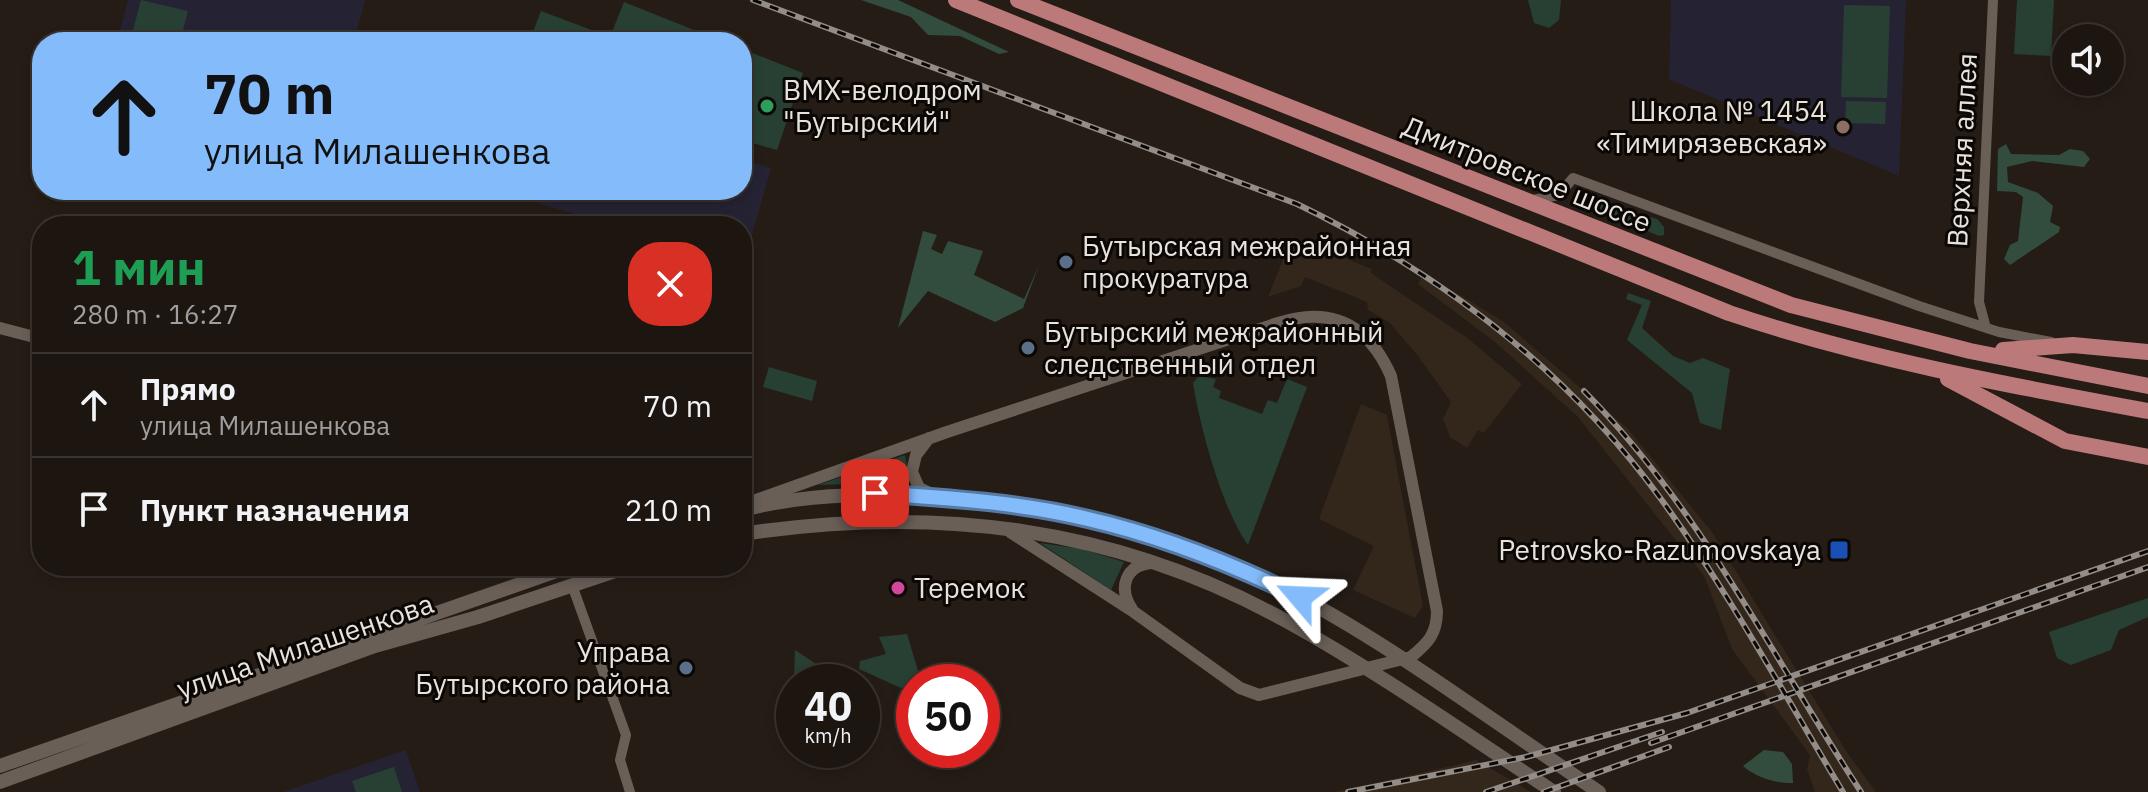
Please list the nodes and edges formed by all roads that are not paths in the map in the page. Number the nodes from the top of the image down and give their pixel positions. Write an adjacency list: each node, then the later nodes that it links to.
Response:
1 (956, 0): 13 (main road, Дмитровское шоссе)
2 (1018, 0): 4 (main road, Дмитровское шоссе)
3 (1993, 0): 5 (street, Верхняя аллея)
4 (1523, 200): 6 (street); 11 (main road, Дмитровское шоссе)
5 (1979, 302): 6 (street); 8 (street, Верхняя аллея)
6 (1965, 322): 8 (street)
7 (0, 328): 9 (street)
8 (1986, 328): 10 (street)
9 (32, 336)
10 (2073, 345): 11 (main road); 12 (main road)
11 (1970, 351): 14 (main road, Дмитровское шоссе)
12 (2148, 352)
13 (1921, 367): 15 (main road); 17 (main road)
14 (2148, 386)
15 (2148, 411)
16 (929, 438): 18 (street); 19 (street); 28 (street)
17 (2148, 457)
18 (940, 498): 20 (main road); 33 (main road)
19 (752, 503)
20 (752, 505)
21 (980, 523): 22 (main road); 23 (main road); 28 (street)
22 (752, 533)
23 (1154, 563): 28 (street); 32 (main road)
24 (541, 576): 29 (main road, улица Милашенкова)
25 (570, 576): 27 (street)
26 (599, 576): 27 (main road, улица Милашенкова)
27 (572, 585): 30 (main road, улица Милашенкова); 31 (street)
28 (1134, 612)
29 (0, 766)
30 (0, 782)
31 (630, 792)
32 (1554, 792)
33 (1599, 792)

